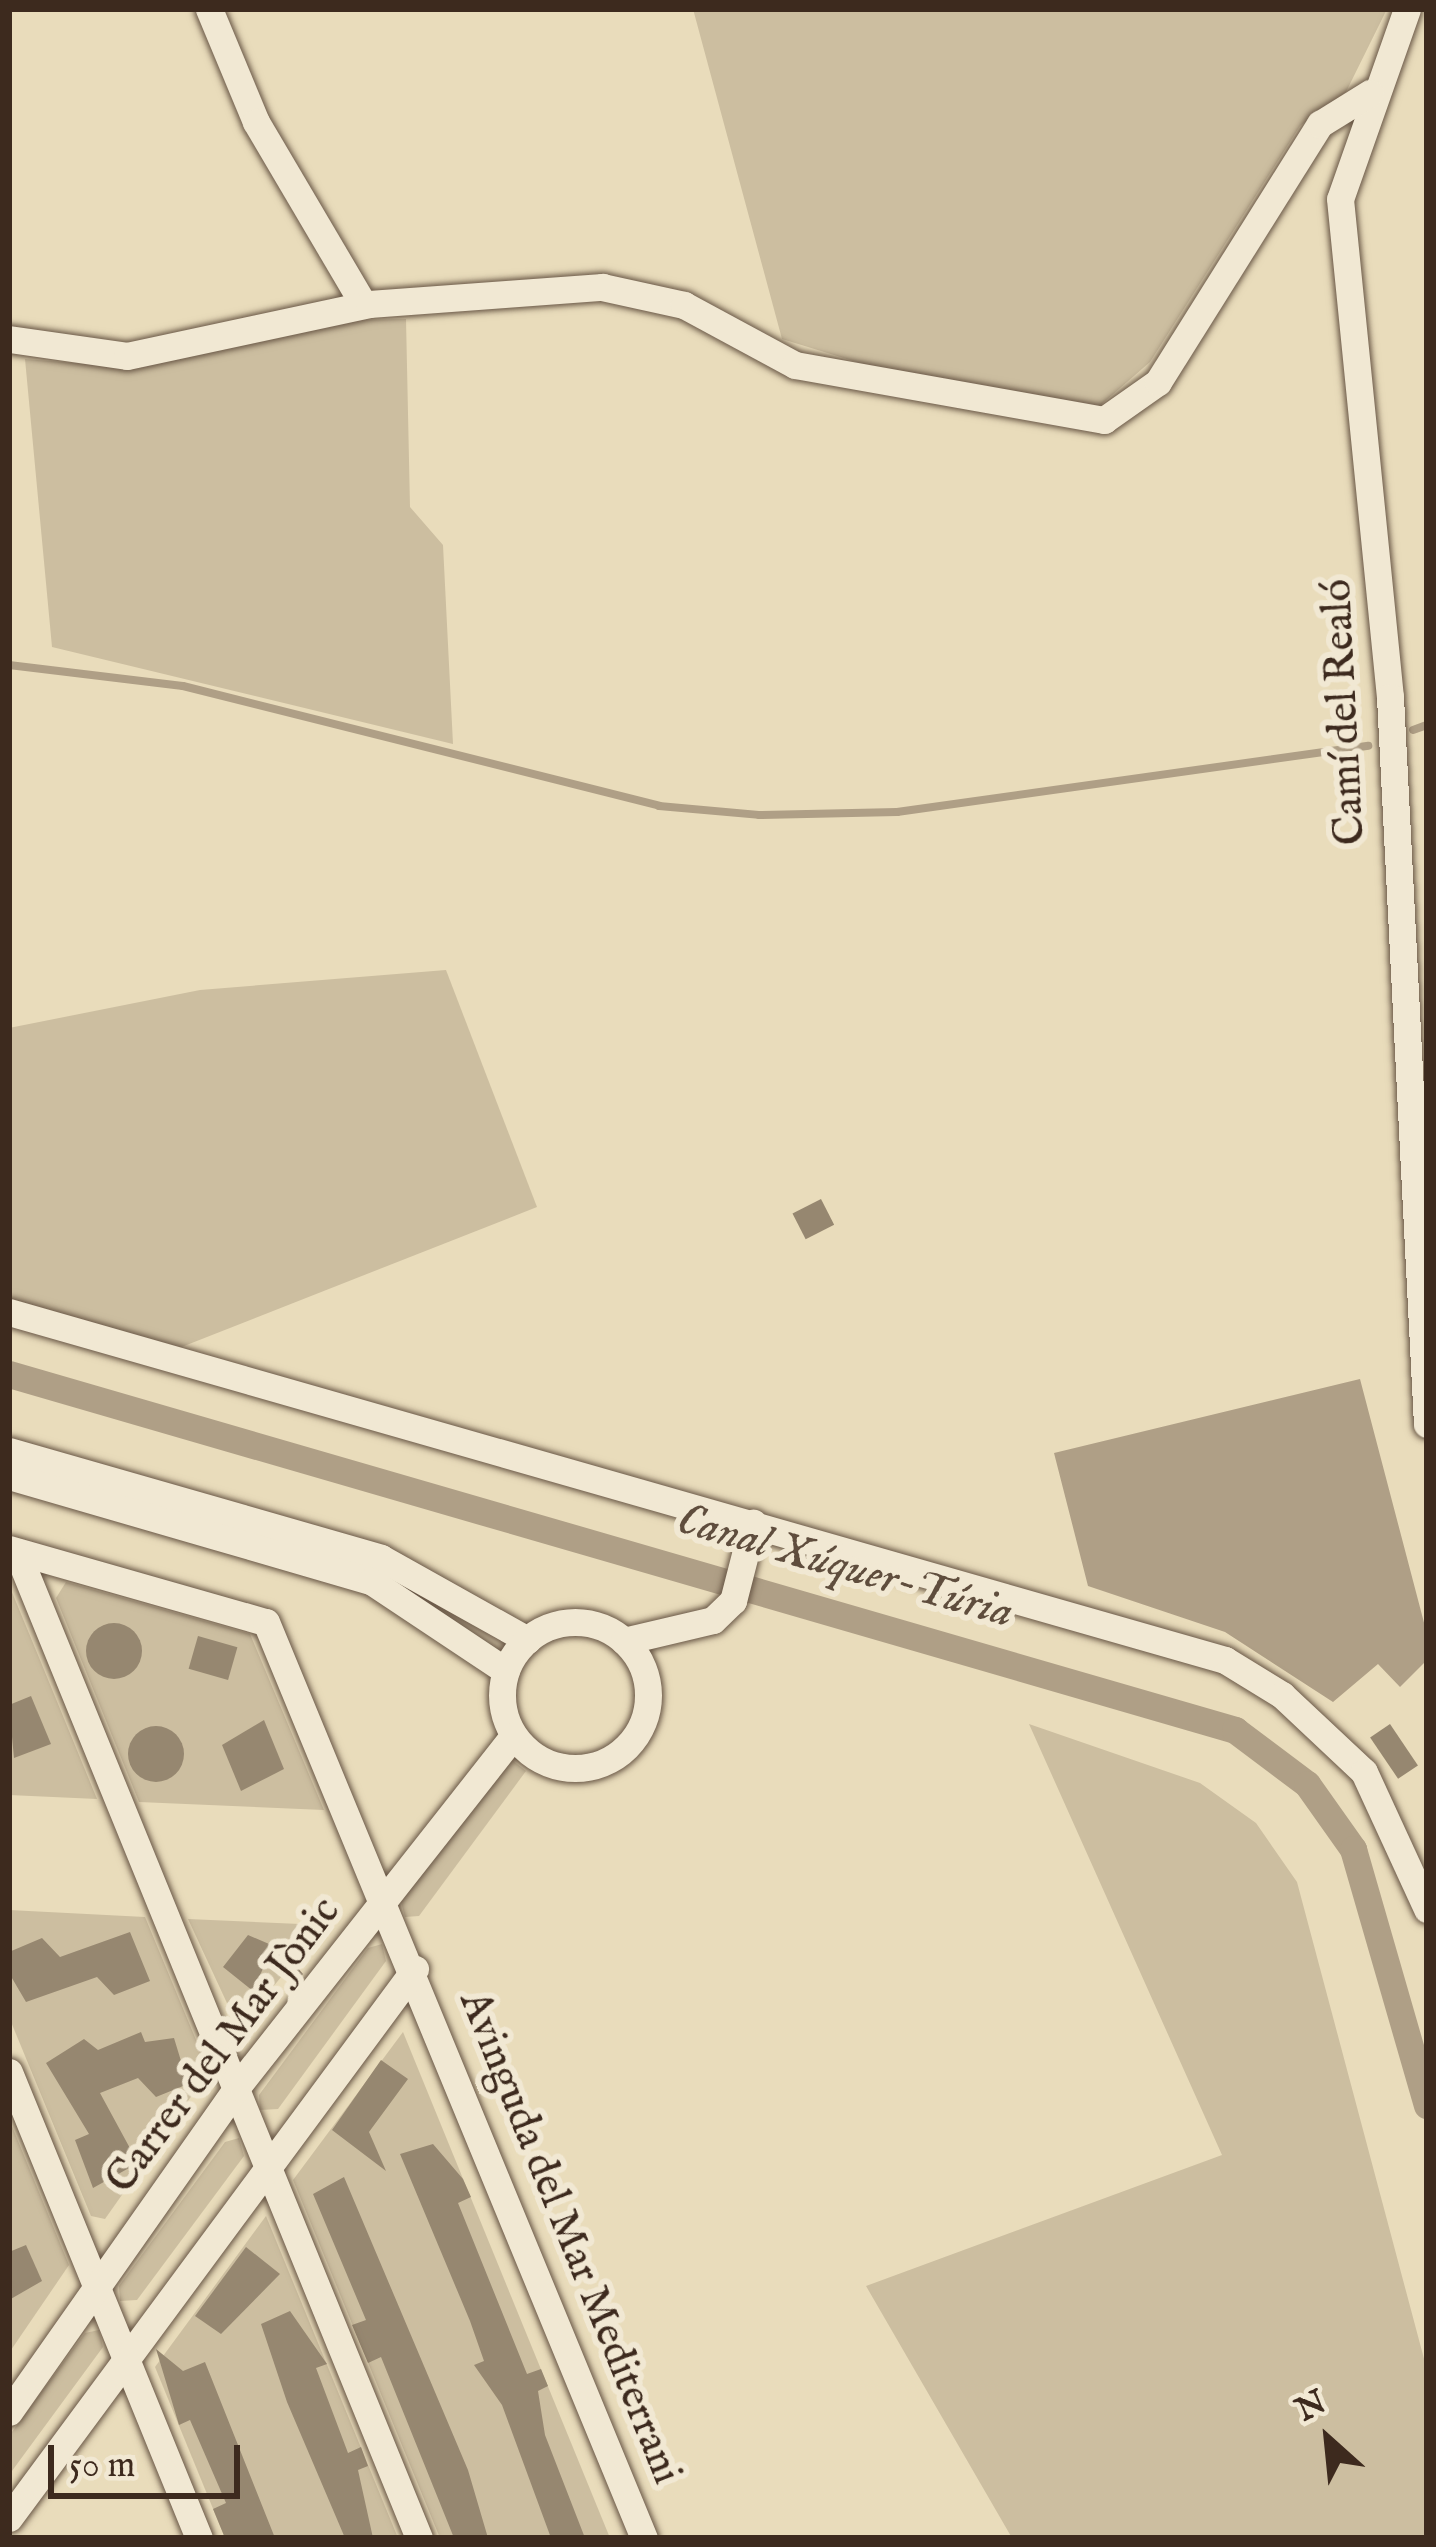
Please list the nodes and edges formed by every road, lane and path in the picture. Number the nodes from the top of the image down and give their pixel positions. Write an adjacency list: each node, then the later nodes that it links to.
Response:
1 (209, 9): 4 (street)
2 (1407, 9): 3 (street, Camí del Realó)
3 (1370, 93): 4 (street); 7 (street, Camí del Realó)
4 (363, 304): 5 (street)
5 (9, 339)
6 (9, 1312): 10 (street)
7 (1427, 1424)
8 (9, 1451): 12 (street)
9 (9, 1477): 14 (street)
10 (751, 1533): 13 (street); 17 (street)
11 (13, 1550): 16 (street, Avinguda del Mar Mediterrani); 20 (street)
12 (528, 1640): 13 (street); 14 (street)
13 (624, 1641): 15 (street)
14 (506, 1671): 15 (street)
15 (513, 1736): 16 (street, Carrer del Mar Jònic)
16 (388, 1901): 18 (street, Avinguda del Mar Mediterrani); 20 (street, Carrer del Mar Jònic)
17 (1427, 1909)
18 (415, 1969): 21 (street); 28 (street, Avinguda del Mar Mediterrani)
19 (9, 2072): 22 (street)
20 (237, 2087): 21 (street); 22 (street, Carrer del Mar Jònic)
21 (266, 2165): 23 (street); 27 (street)
22 (97, 2289): 23 (street); 24 (street, Carrer del Mar Jònic)
23 (125, 2357): 25 (street); 26 (street)
24 (9, 2411)
25 (9, 2518)
26 (200, 2538)
27 (418, 2538)
28 (644, 2538)

